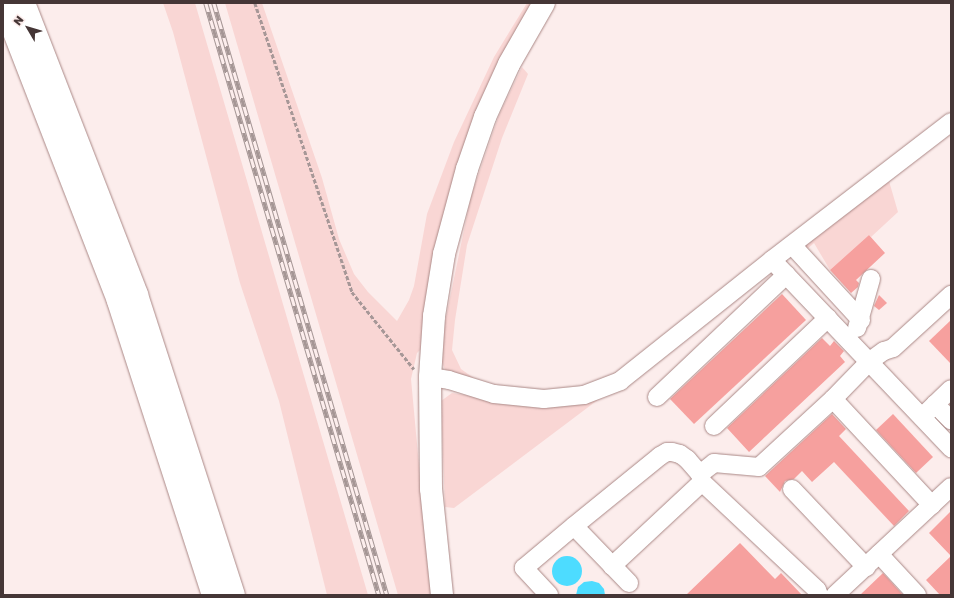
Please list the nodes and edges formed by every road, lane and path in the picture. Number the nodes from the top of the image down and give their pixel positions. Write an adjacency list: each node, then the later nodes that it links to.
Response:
1 (24, 3): 34 (main road)
2 (255, 3): 15 (path)
3 (544, 3): 15 (main road)
4 (3, 4): 33 (main road)
5 (951, 122): 6 (lane)
6 (792, 244): 7 (lane); 12 (lane)
7 (772, 260): 8 (lane); 15 (lane)
8 (786, 275): 11 (lane); 17 (lane)
9 (871, 279): 12 (lane)
10 (951, 295): 14 (lane)
11 (828, 318): 13 (lane); 22 (lane)
12 (860, 320): 13 (lane)
13 (852, 342): 14 (lane)
14 (870, 361): 18 (lane); 20 (lane)
15 (430, 377): 35 (main road)
16 (951, 389): 19 (lane)
17 (657, 397)
18 (833, 399): 24 (lane); 27 (lane)
19 (935, 404): 20 (lane); 21 (lane)
20 (922, 417): 23 (lane)
21 (951, 420)
22 (714, 426)
23 (951, 448)
24 (701, 478): 28 (lane); 30 (lane); 37 (lane)
25 (951, 487): 27 (lane)
26 (792, 488): 31 (lane)
27 (932, 504): 29 (lane)
28 (574, 526): 30 (lane); 36 (lane)
29 (879, 554): 31 (lane); 39 (lane)
30 (612, 566): 32 (lane)
31 (866, 567): 38 (lane)
32 (629, 583)
33 (213, 595)
34 (234, 595)
35 (442, 595)
36 (549, 595)
37 (819, 595)
38 (835, 595)
39 (918, 595)

